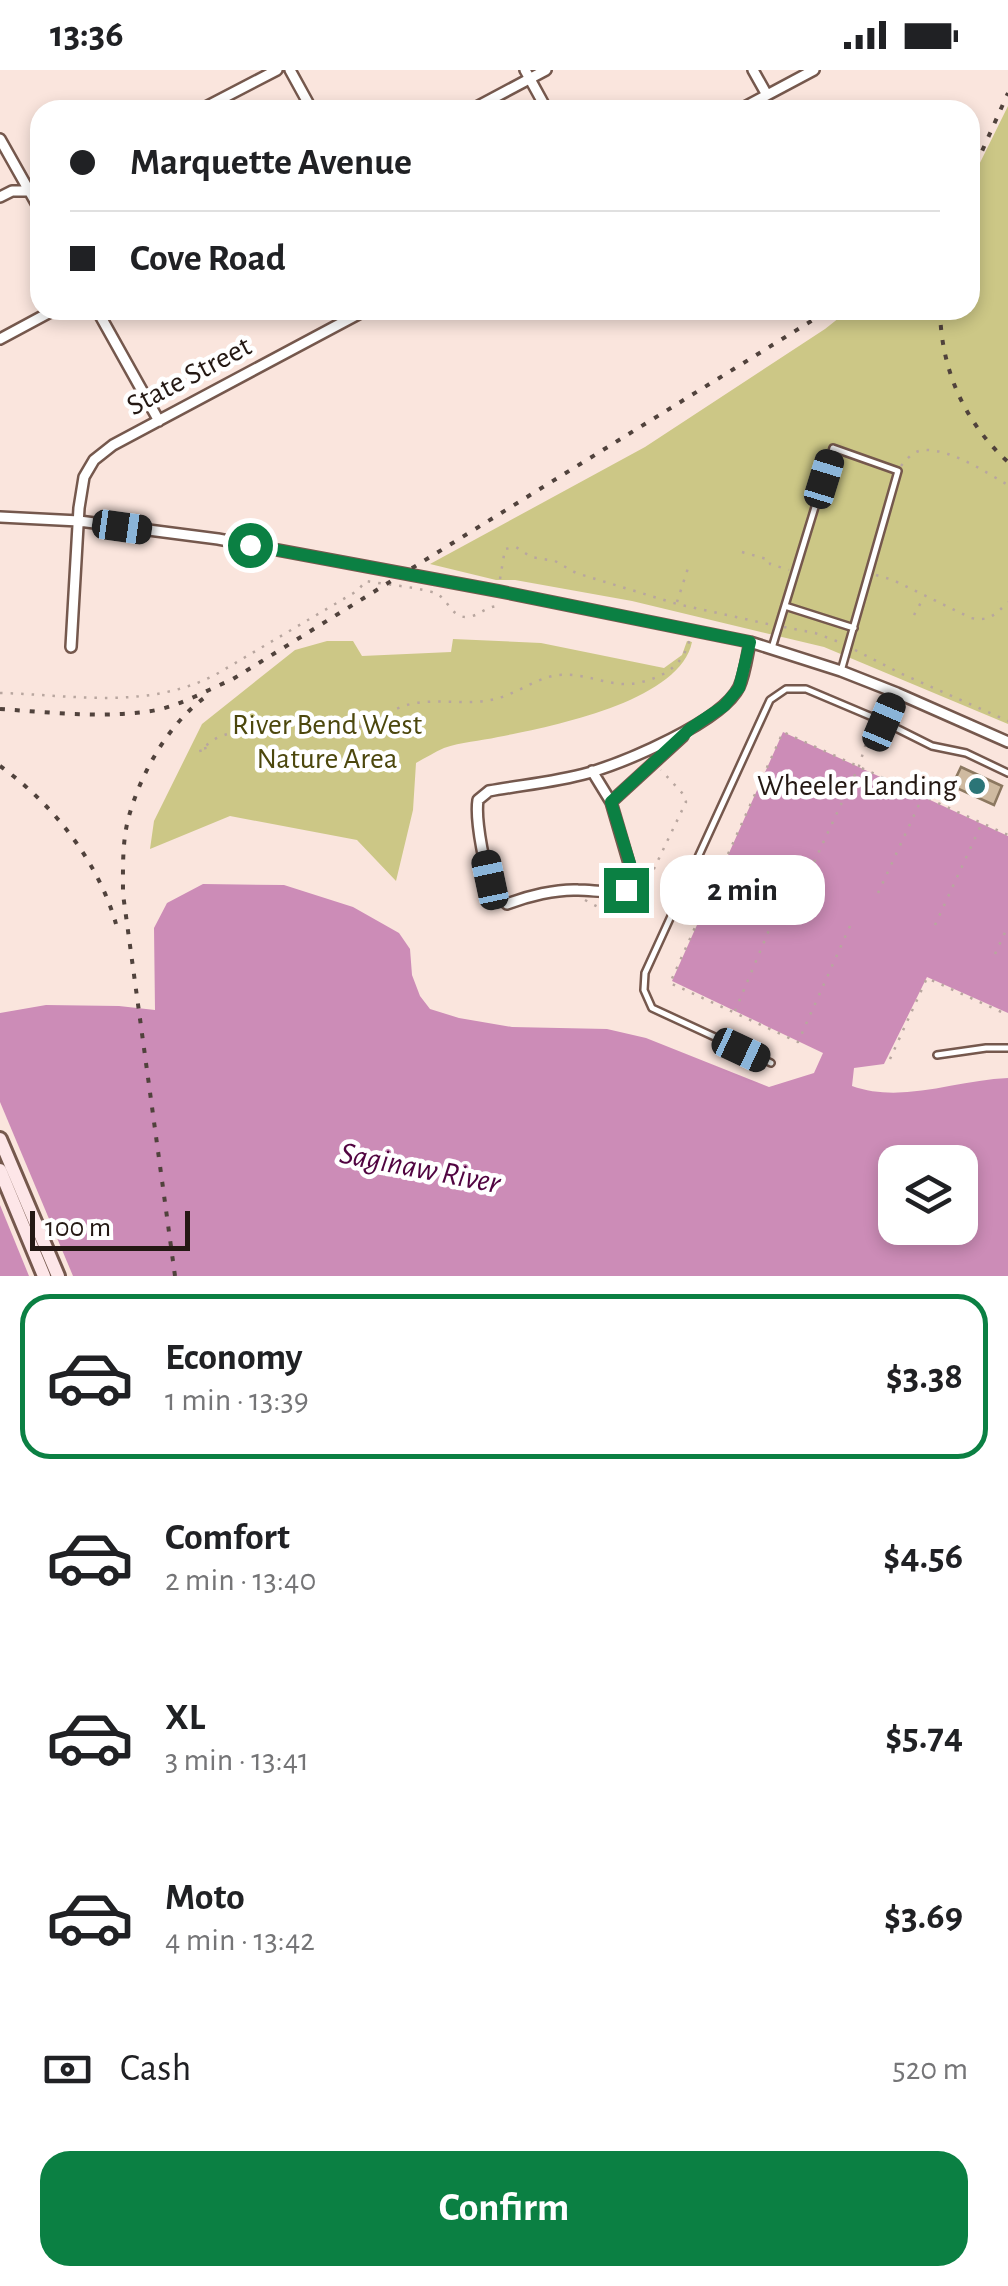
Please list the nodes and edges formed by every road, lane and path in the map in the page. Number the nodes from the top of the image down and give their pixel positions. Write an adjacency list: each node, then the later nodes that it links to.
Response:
1 (277, 70): 8 (street)
2 (290, 70): 9 (street)
3 (546, 70): 6 (street)
4 (754, 70): 7 (street)
5 (814, 70): 7 (street)
6 (527, 74): 10 (street); 11 (street)
7 (768, 95): 12 (street)
8 (219, 100)
9 (306, 100)
10 (487, 100)
11 (541, 100)
12 (758, 100)
13 (0, 139): 14 (street)
14 (30, 185)
15 (30, 191): 16 (street)
16 (0, 197)
17 (35, 320): 20 (street)
18 (103, 320): 21 (street)
19 (347, 320): 21 (street, State Street)
20 (0, 339)
21 (159, 421): 25 (street, State Street)
22 (898, 471): 23 (path); 28 (lane); 29 (lane)
23 (1008, 485)
24 (0, 517): 25 (street)
25 (79, 521): 30 (street); 42 (street, State Street)
26 (742, 552): 28 (path)
27 (689, 565): 33 (path)
28 (796, 572): 34 (lane)
29 (868, 572): 31 (path); 38 (lane)
30 (498, 591): 33 (path); 39 (street); 45 (path)
31 (925, 596): 32 (path); 36 (path)
32 (1008, 602)
33 (677, 604): 35 (path)
34 (785, 606): 37 (lane); 38 (lane)
35 (696, 608): 37 (path); 39 (path)
36 (914, 616)
37 (780, 627): 41 (path); 43 (lane)
38 (854, 628): 41 (lane)
39 (692, 630): 40 (street); 52 (path)
40 (750, 642): 43 (street); 49 (street)
41 (848, 646): 44 (lane); 47 (path)
42 (72, 647)
43 (772, 648): 44 (street)
44 (840, 671): 46 (street)
45 (0, 693)
46 (896, 693): 48 (street); 51 (street)
47 (1008, 721)
48 (884, 722): 56 (lane); 74 (lane)
49 (691, 728): 53 (street); 55 (street)
50 (868, 740): 54 (path)
51 (1008, 742)
52 (205, 747)
53 (655, 763): 58 (street); 62 (path)
54 (858, 766): 57 (path); 61 (path); 69 (path)
55 (592, 771): 58 (street); 62 (street)
56 (1008, 772)
57 (924, 796): 59 (path); 63 (path)
58 (611, 802): 62 (street)
59 (982, 823): 60 (path); 65 (path)
60 (1008, 834)
61 (814, 862)
62 (573, 889)
63 (878, 893)
64 (783, 897): 69 (path)
65 (935, 925)
66 (850, 926): 69 (path)
67 (1008, 926): 68 (path)
68 (995, 954)
69 (734, 1013)
70 (1008, 1015): 73 (path)
71 (1008, 1048): 72 (lane)
72 (938, 1055)
73 (890, 1060)
74 (771, 1063)
75 (0, 1140): 78 (main road)
76 (0, 1170): 77 (main road)
77 (44, 1276)
78 (58, 1276)

